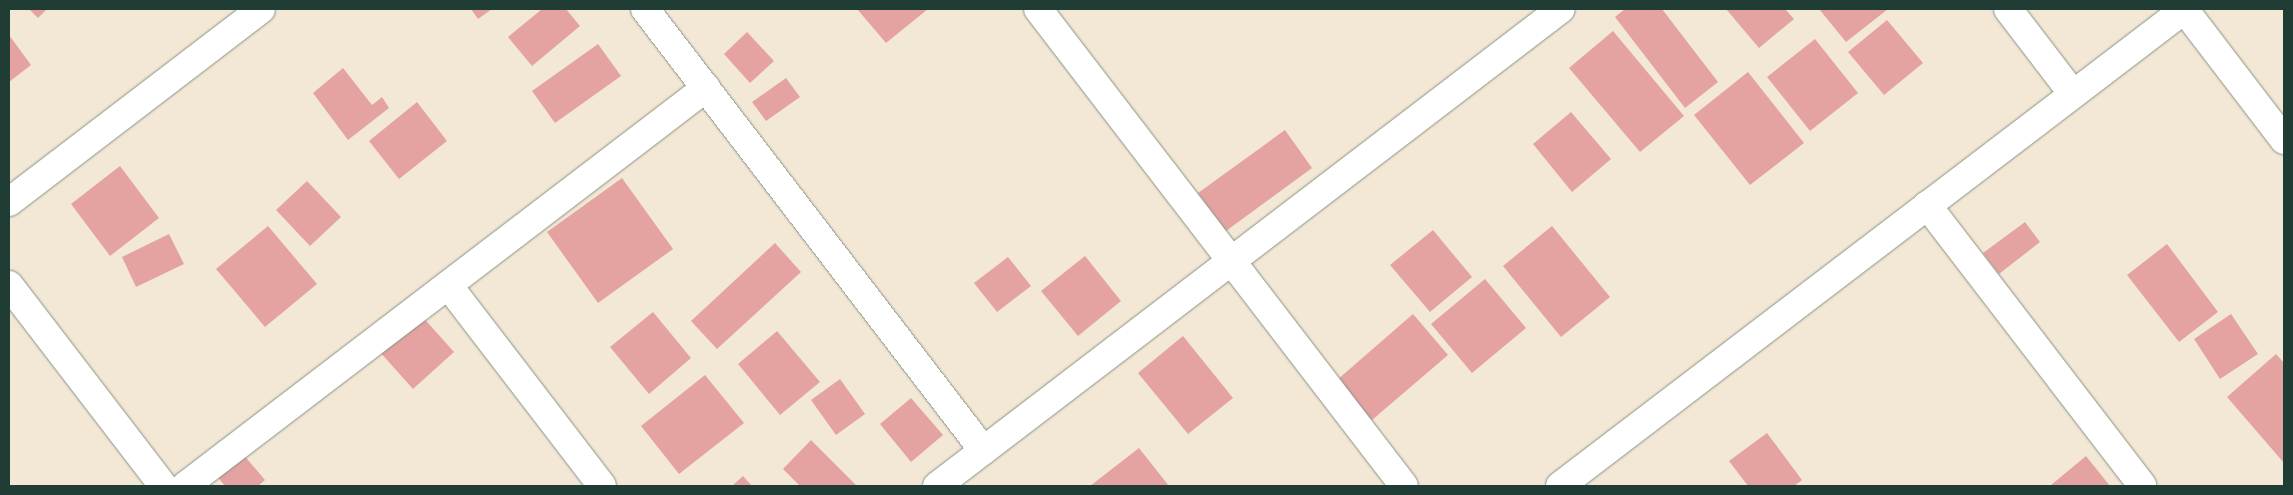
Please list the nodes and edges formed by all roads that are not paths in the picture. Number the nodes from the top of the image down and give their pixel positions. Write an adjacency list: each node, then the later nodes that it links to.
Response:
1 (261, 9): 10 (street)
2 (645, 9): 7 (street)
3 (1038, 9): 12 (street)
4 (1561, 9): 12 (street)
5 (2008, 9): 8 (street)
6 (2184, 9): 8 (street); 9 (street)
7 (706, 88): 14 (street); 15 (street)
8 (2073, 94): 11 (street)
9 (2284, 140)
10 (9, 202)
11 (1928, 205): 21 (street); 22 (street)
12 (1231, 261): 15 (street); 20 (street)
13 (9, 285): 16 (street)
14 (448, 285): 17 (street); 18 (street)
15 (984, 450): 19 (street)
16 (163, 486)
17 (185, 486)
18 (602, 486)
19 (936, 486)
20 (1404, 486)
21 (1560, 486)
22 (2143, 486)

